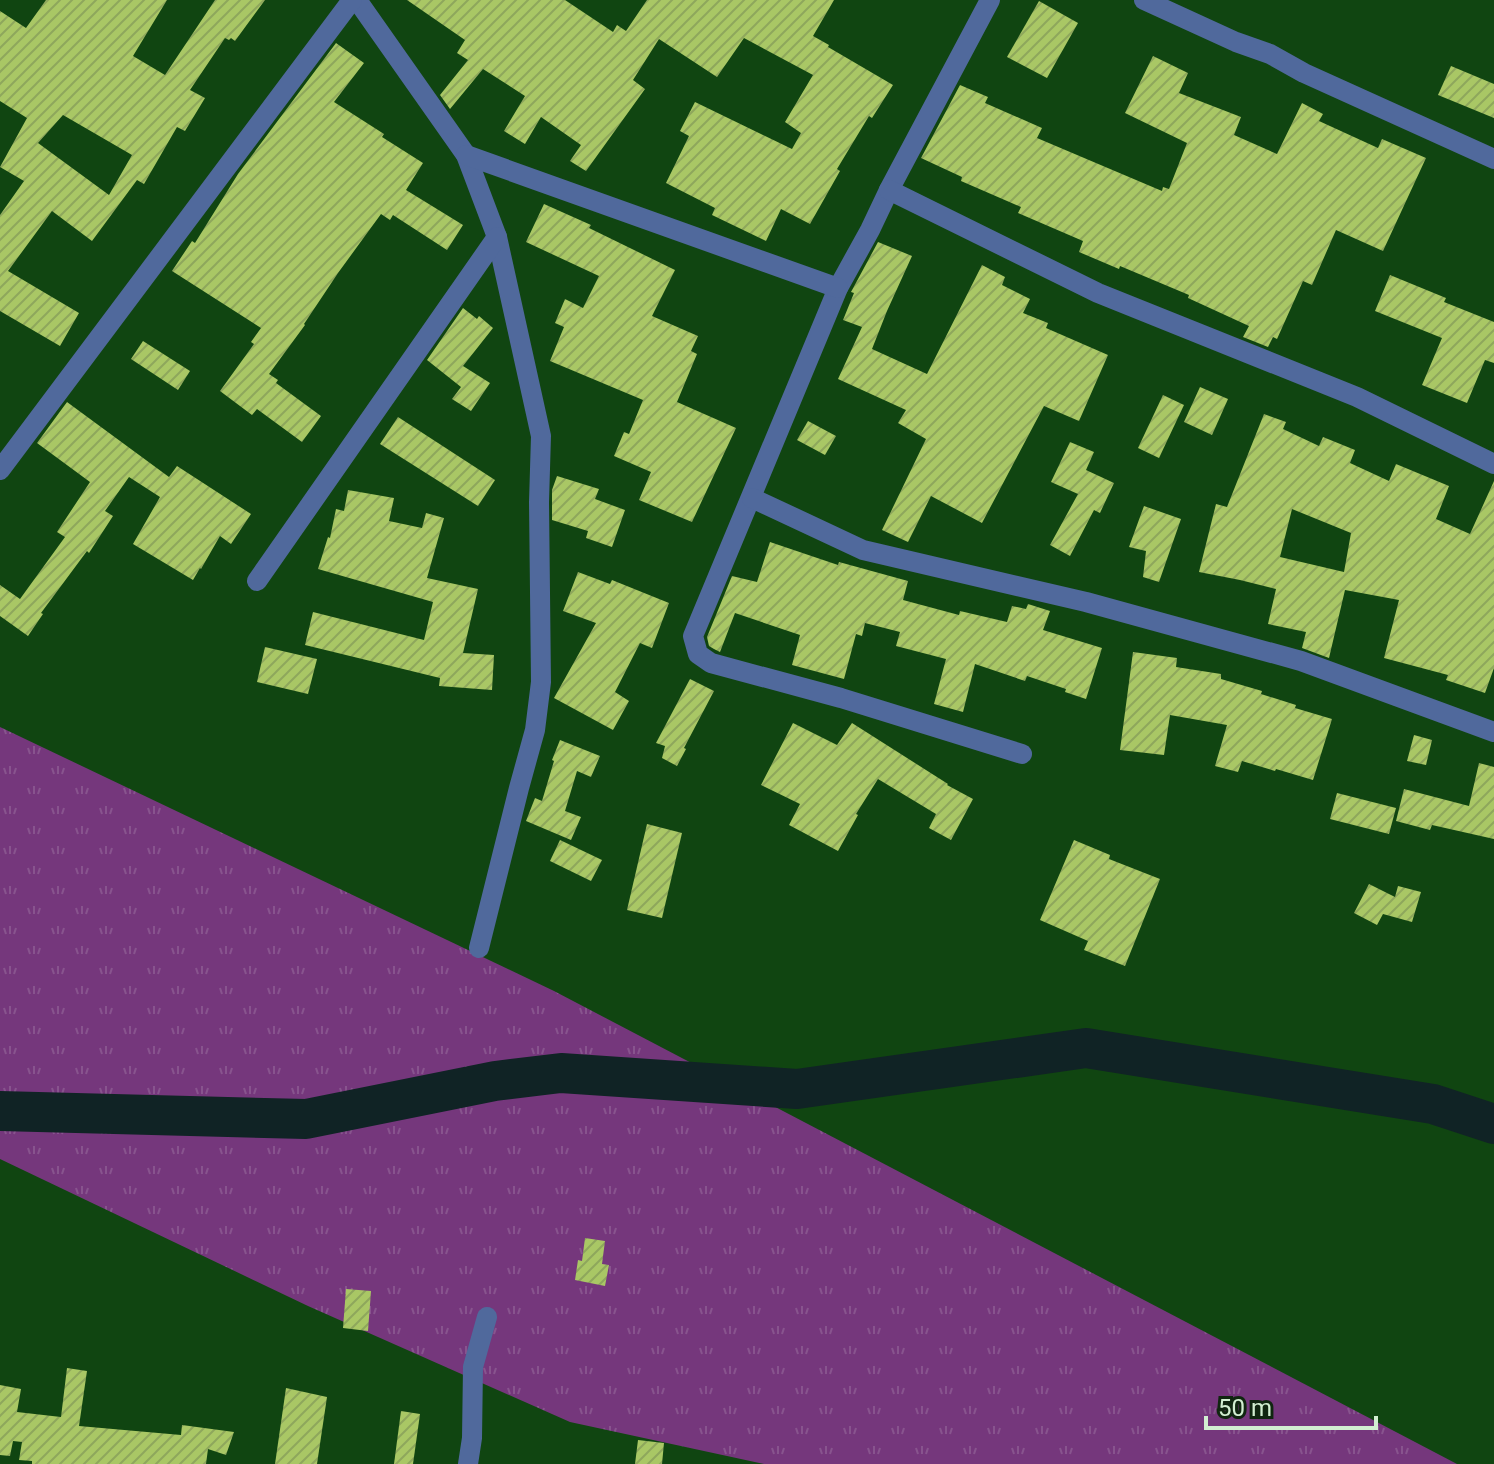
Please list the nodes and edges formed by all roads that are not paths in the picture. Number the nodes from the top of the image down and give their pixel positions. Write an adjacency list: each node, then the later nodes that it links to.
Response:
1 (354, 0): 4 (street); 10 (street)
2 (990, 0): 6 (street)
3 (1144, 0): 5 (street)
4 (466, 155): 7 (street); 8 (street)
5 (1494, 159)
6 (889, 190): 8 (street); 9 (street)
7 (497, 237): 12 (street); 15 (street)
8 (838, 288): 11 (street)
9 (1494, 464)
10 (0, 470)
11 (752, 498): 13 (street); 14 (street)
12 (257, 581)
13 (1494, 732)
14 (1022, 754)
15 (479, 948)
16 (487, 1317): 17 (street)
17 (468, 1464)

